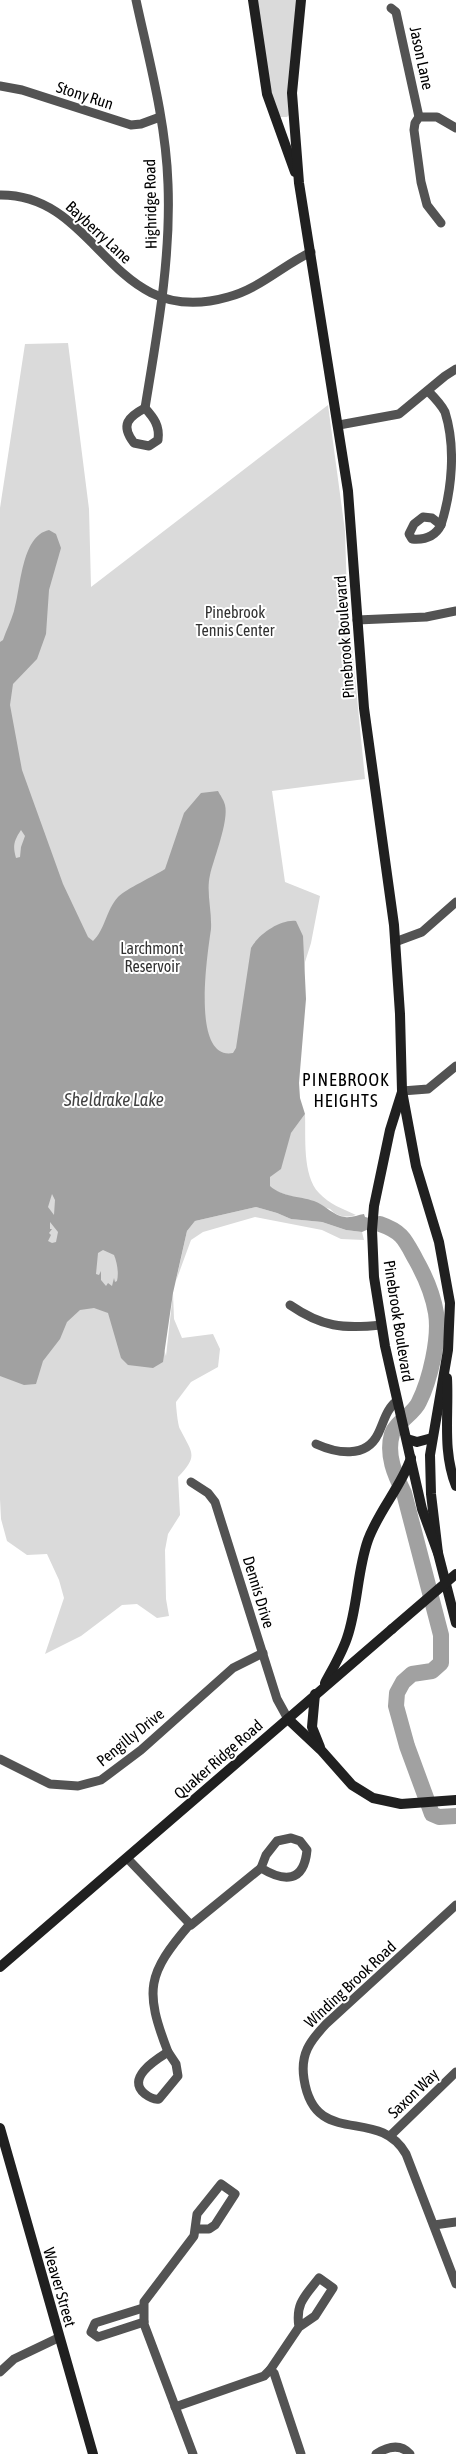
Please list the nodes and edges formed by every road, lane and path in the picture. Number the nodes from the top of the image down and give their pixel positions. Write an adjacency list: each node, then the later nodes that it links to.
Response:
1 (136, 0): 6 (street, Highridge Road)
2 (253, 0): 9 (street, Pinebrook Boulevard)
3 (302, 0): 7 (street, Pinebrook Boulevard)
4 (391, 8): 8 (street, Jason Lane)
5 (0, 86): 6 (street, Stony Run)
6 (160, 117): 15 (street, Highridge Road)
7 (293, 117): 9 (street); 11 (street, Pinebrook Boulevard)
8 (419, 117): 10 (street); 13 (street)
9 (275, 120): 11 (street, Pinebrook Boulevard)
10 (456, 128)
11 (299, 183): 14 (street, Pinebrook Boulevard)
12 (0, 195): 15 (street, Bayberry Lane)
13 (441, 223)
14 (311, 252): 15 (street, Bayberry Lane); 19 (street, Pinebrook Boulevard)
15 (163, 299): 18 (street, Highridge Road)
16 (456, 369): 17 (street)
17 (428, 391): 19 (street); 20 (street)
18 (145, 408): 18 (street)
19 (339, 425): 22 (street, Pinebrook Boulevard)
20 (441, 525)
21 (456, 611): 22 (street)
22 (357, 620): 24 (street, Pinebrook Boulevard)
23 (456, 902): 24 (street)
24 (395, 942): 26 (street, Pinebrook Boulevard)
25 (456, 1066): 26 (street)
26 (402, 1091): 28 (street, Pinebrook Boulevard); 29 (street, Pinebrook Boulevard)
27 (290, 1305): 28 (street)
28 (381, 1325): 30 (street, Pinebrook Boulevard)
29 (446, 1362): 31 (street, Pinebrook Boulevard); 36 (street)
30 (397, 1401): 32 (street, Pinebrook Boulevard); 33 (street)
31 (432, 1438): 32 (street); 37 (street, Pinebrook Boulevard)
32 (406, 1439): 34 (street, Pinebrook Boulevard)
33 (316, 1444)
34 (411, 1457): 37 (street, Pinebrook Boulevard); 41 (street)
35 (191, 1482): 40 (street, Dennis Drive)
36 (456, 1486)
37 (438, 1553): 39 (street, Pinebrook Boulevard)
38 (456, 1574): 41 (street, Quaker Ridge Road, bridge)
39 (456, 1622)
40 (263, 1653): 42 (street, Dennis Drive); 44 (street, Pengilly Drive)
41 (319, 1691): 42 (street, Quaker Ridge Road); 43 (street)
42 (288, 1719): 43 (street); 48 (street, Quaker Ridge Road)
43 (321, 1750): 46 (street)
44 (0, 1759)
45 (456, 1796): 46 (street)
46 (444, 1800): 47 (street)
47 (456, 1800)
48 (127, 1858): 51 (street); 52 (street, Quaker Ridge Road)
49 (261, 1868): 49 (street); 51 (street)
50 (456, 1905): 56 (street, Winding Brook Road)
51 (190, 1924): 53 (street)
52 (0, 1967)
53 (168, 2052): 53 (street)
54 (456, 2072): 56 (street, Saxon Way)
55 (0, 2128): 57 (street, Weaver Street)
56 (391, 2135): 59 (street)
57 (4, 2157): 65 (street, Weaver Street)
58 (456, 2222): 59 (street)
59 (434, 2225): 61 (street)
60 (196, 2228): 60 (street); 62 (street)
61 (456, 2284)
62 (143, 2308): 63 (street); 63 (street)
63 (144, 2322): 68 (street)
64 (299, 2326): 64 (street); 66 (street)
65 (58, 2338): 67 (street); 69 (street, Weaver Street)
66 (270, 2370): 68 (street); 71 (street)
67 (0, 2372)
68 (175, 2407): 70 (street)
69 (93, 2454)
70 (193, 2454)
71 (301, 2454)
72 (376, 2454): 73 (street)
73 (410, 2454)

